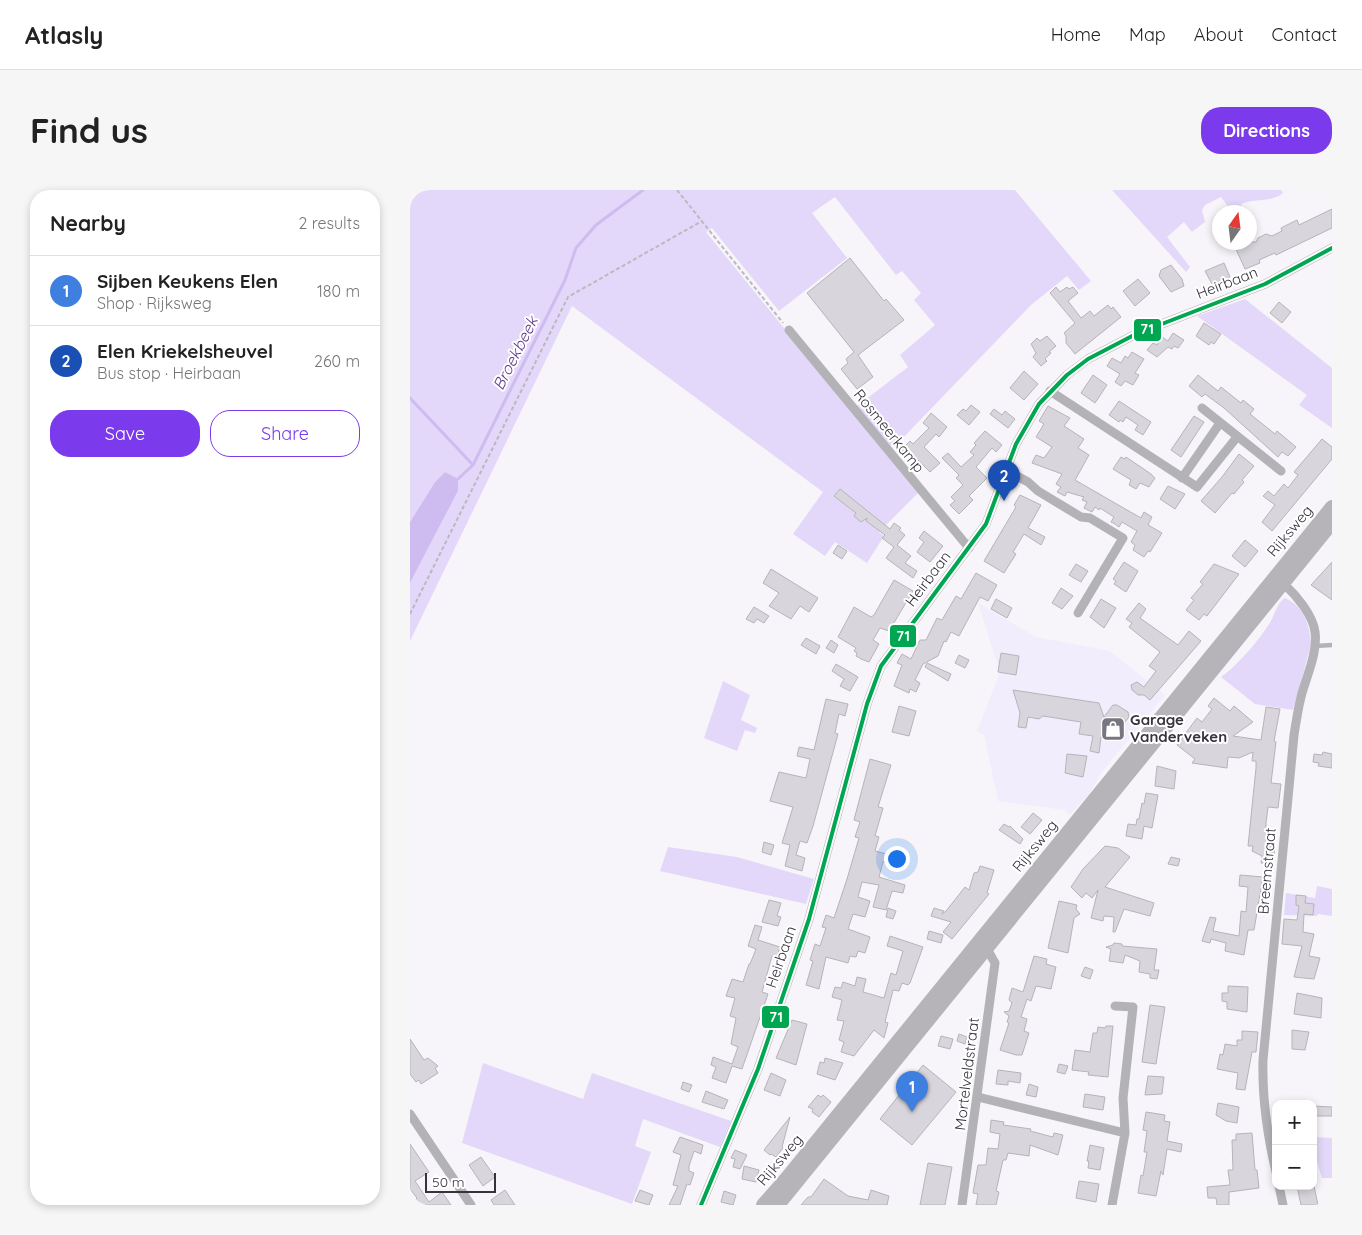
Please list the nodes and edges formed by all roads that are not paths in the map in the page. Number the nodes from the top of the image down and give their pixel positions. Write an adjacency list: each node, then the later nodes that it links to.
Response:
1 (1332, 248): 3 (street, Heirbaan)
2 (789, 330): 12 (street, Rosmeerkamp)
3 (1050, 391): 7 (street, Heirbaan); 9 (street)
4 (1202, 408): 5 (street)
5 (1220, 423): 6 (street); 9 (street)
6 (1237, 437): 8 (street); 9 (street)
7 (1006, 470): 12 (street, Heirbaan); 14 (street)
8 (1281, 471)
9 (1182, 478)
10 (1332, 507): 26 (main road, Rijksweg)
11 (1332, 523): 13 (main road, Rijksweg)
12 (969, 548): 25 (street, Heirbaan)
13 (1284, 584): 16 (street, Breemstraat); 17 (main road, Rijksweg)
14 (1078, 613)
15 (1332, 645): 16 (lane)
16 (1315, 646): 22 (street, Breemstraat)
17 (987, 949): 19 (street, Mortelveldstraat); 27 (main road, Rijksweg)
18 (1115, 1006): 21 (street)
19 (978, 1097): 21 (street); 28 (street, Mortelveldstraat)
20 (410, 1114): 24 (street)
21 (1125, 1133): 29 (street)
22 (1272, 1155)
23 (1280, 1190): 30 (street)
24 (472, 1205)
25 (701, 1205)
26 (763, 1205)
27 (778, 1205)
28 (962, 1205)
29 (1112, 1205)
30 (1283, 1205)

